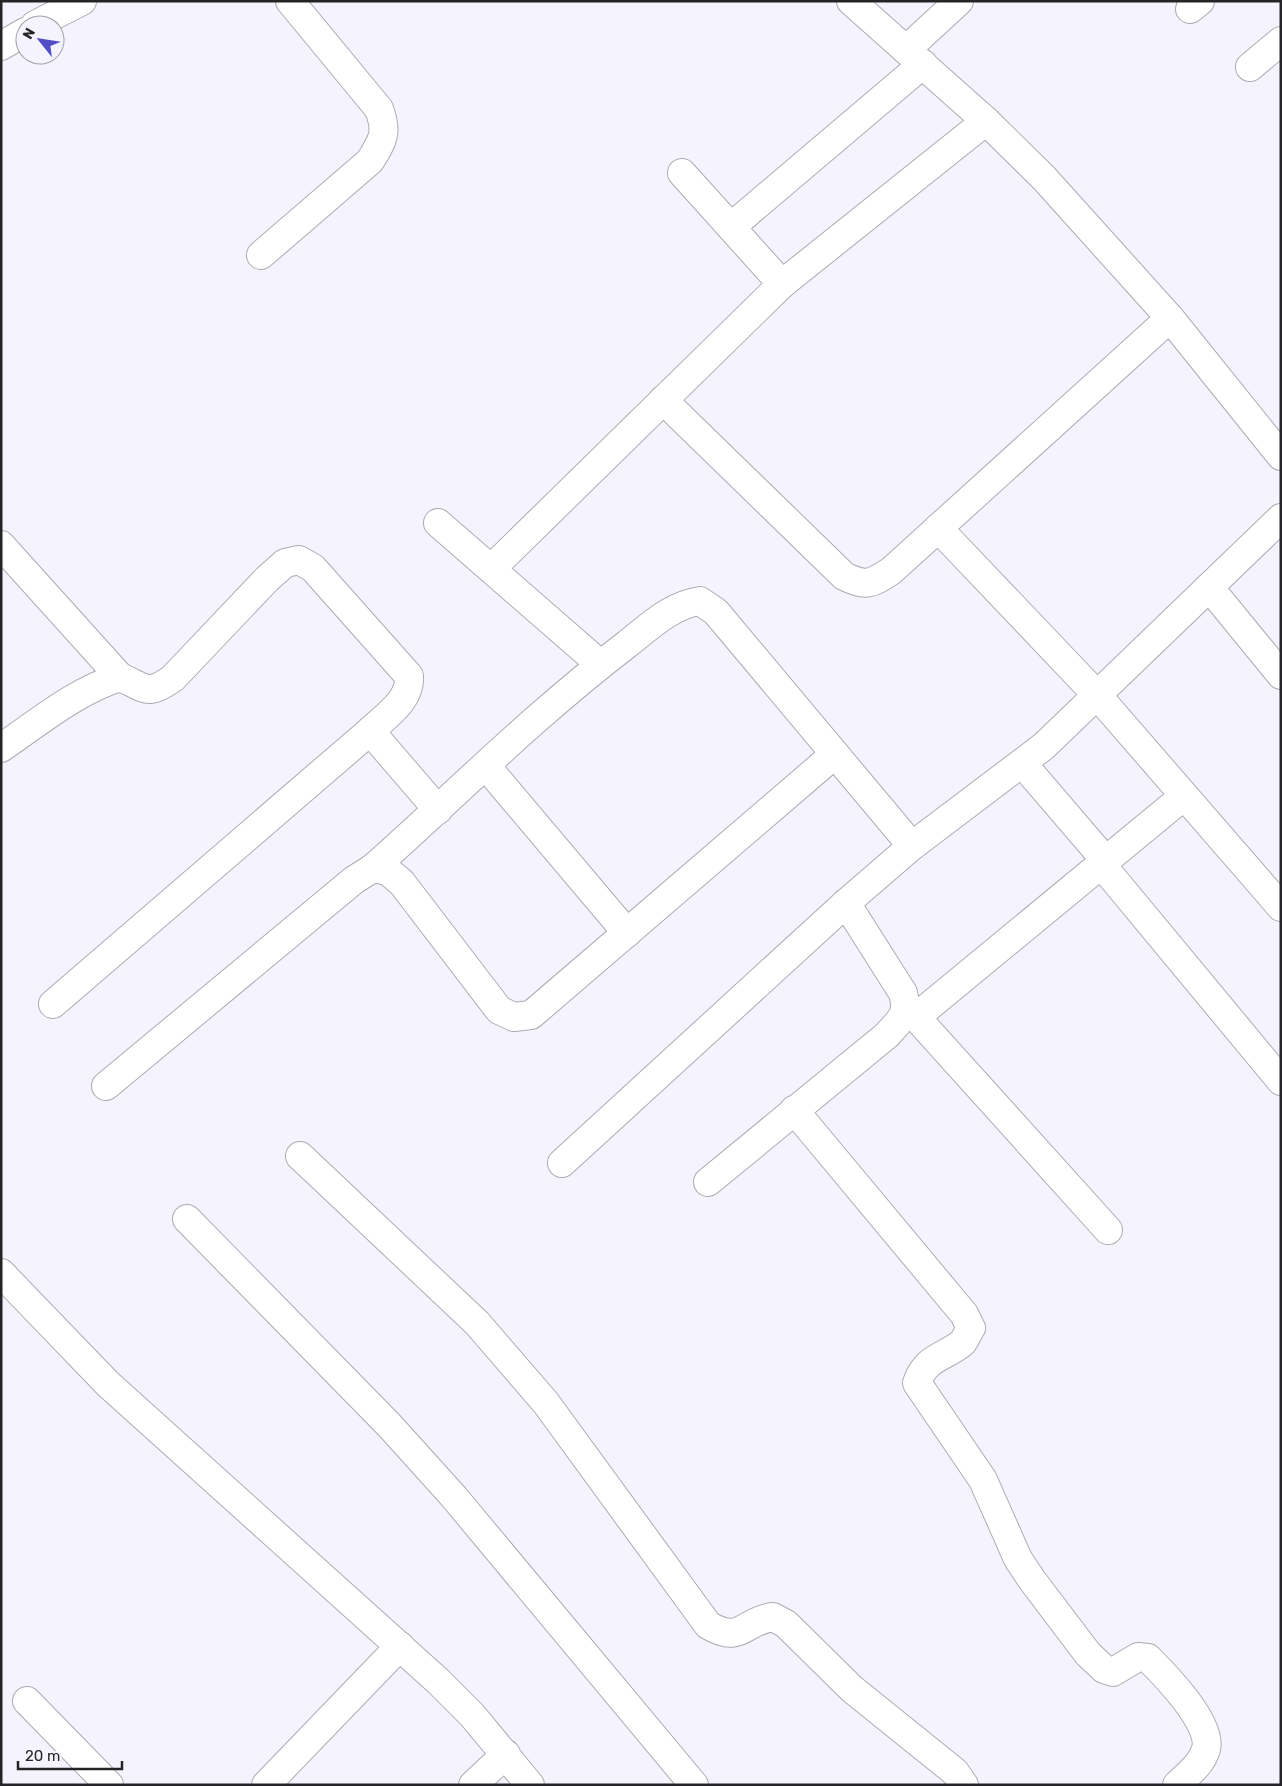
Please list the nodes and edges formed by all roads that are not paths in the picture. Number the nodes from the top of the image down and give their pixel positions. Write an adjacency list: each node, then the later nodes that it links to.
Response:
1 (82, 1): 5 (street)
2 (290, 1): 14 (street)
3 (851, 1): 9 (street)
4 (959, 1): 9 (street)
5 (55, 15)
6 (15, 38): 8 (street)
7 (1281, 41): 10 (street)
8 (1, 46)
9 (914, 57): 11 (street); 13 (street)
10 (1250, 67)
11 (986, 121): 15 (street); 16 (street)
12 (682, 173): 13 (street)
13 (731, 227): 15 (street)
14 (261, 255)
15 (782, 284): 17 (street)
16 (1170, 318): 18 (street); 21 (street)
17 (664, 400): 21 (street); 23 (street)
18 (1281, 456)
19 (1281, 518): 24 (street)
20 (438, 523): 23 (street)
21 (938, 528): 28 (street)
22 (1, 545): 27 (street)
23 (491, 569): 25 (street)
24 (1209, 587): 26 (street); 28 (street)
25 (600, 664): 31 (street); 33 (street)
26 (1281, 674)
27 (120, 677): 29 (street); 30 (street)
28 (1097, 695): 32 (street); 34 (street)
29 (370, 731): 35 (street); 42 (street)
30 (1, 748)
31 (835, 754): 36 (street); 41 (street)
32 (1022, 763): 36 (street); 37 (street)
33 (486, 766): 35 (street); 41 (street)
34 (1184, 796): 37 (street); 40 (street)
35 (438, 810): 38 (street)
36 (912, 846): 39 (street)
37 (1103, 862): 43 (street); 44 (street)
38 (373, 868): 41 (street); 45 (street)
39 (846, 903): 43 (street); 48 (street)
40 (1281, 907)
41 (626, 933)
42 (53, 1004)
43 (911, 1012): 46 (street); 51 (street)
44 (1281, 1081)
45 (106, 1086)
46 (794, 1110): 49 (street); 62 (street)
47 (300, 1156): 61 (street)
48 (562, 1163)
49 (708, 1182)
50 (187, 1219): 60 (street)
51 (1108, 1230)
52 (1, 1274): 53 (street)
53 (400, 1646): 55 (street); 57 (street)
54 (27, 1700): 56 (street)
55 (506, 1754): 58 (street); 59 (street)
56 (109, 1785)
57 (266, 1785)
58 (473, 1785)
59 (530, 1785)
60 (694, 1785)
61 (964, 1785)
62 (1178, 1785)

